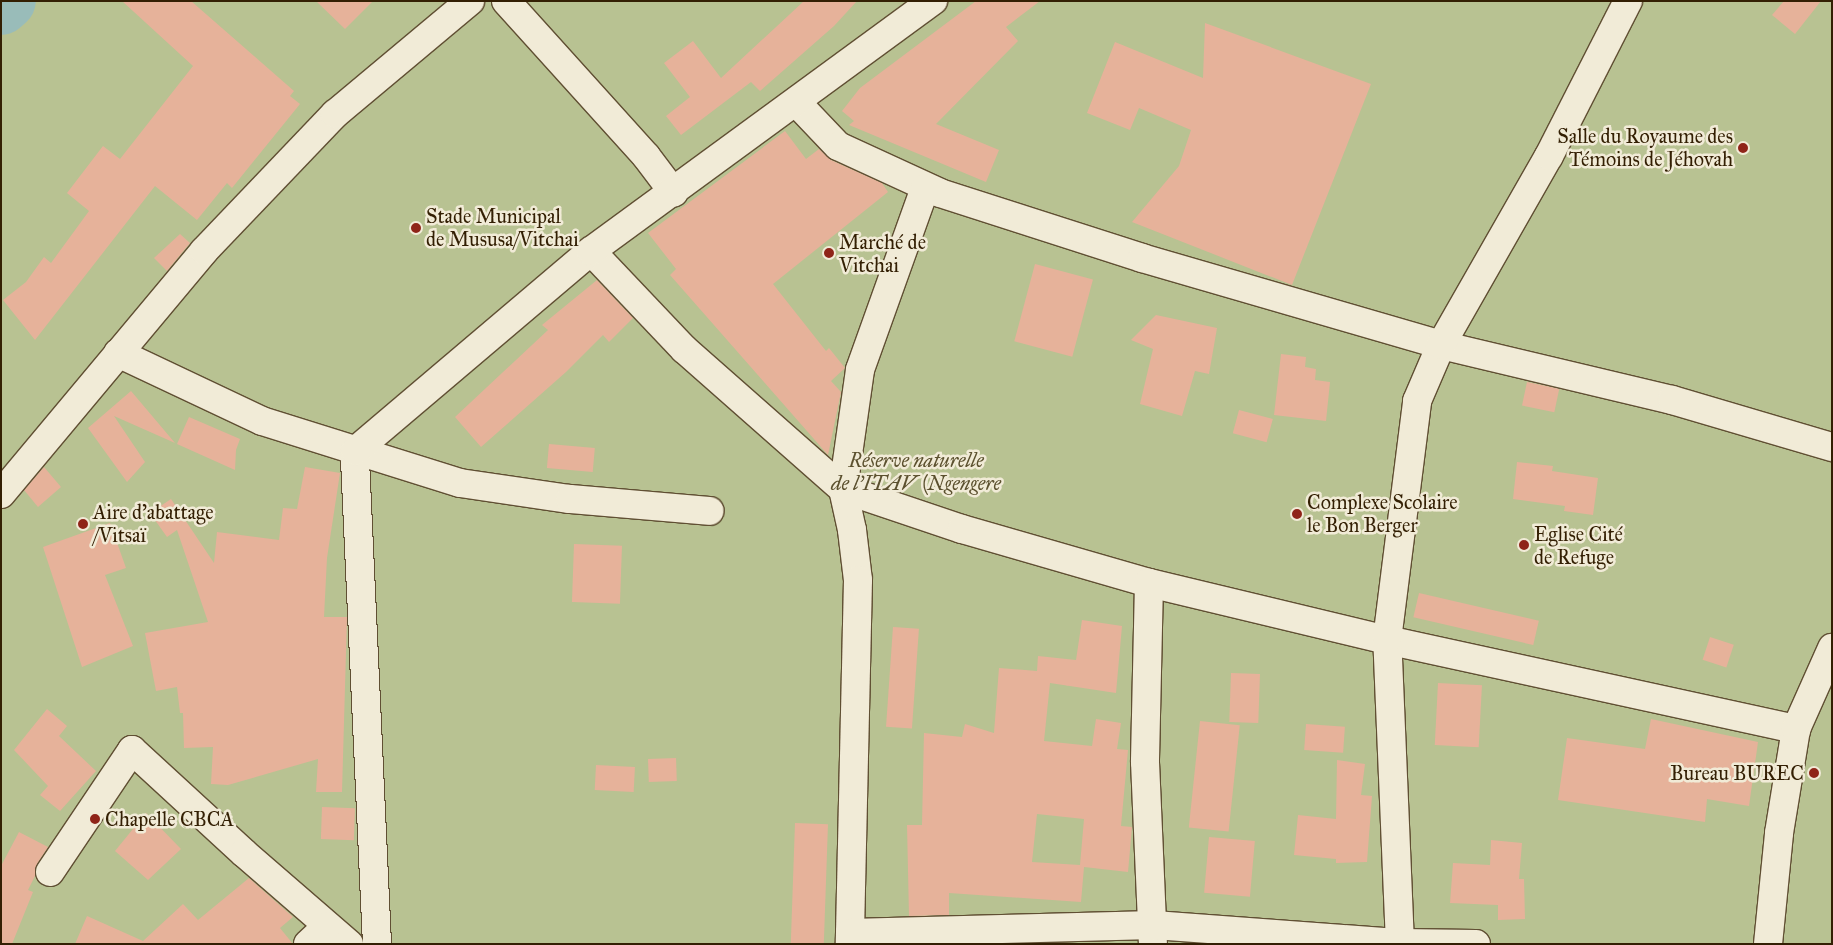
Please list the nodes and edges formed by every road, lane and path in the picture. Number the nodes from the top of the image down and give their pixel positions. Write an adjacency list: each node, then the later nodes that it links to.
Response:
1 (470, 1): 10 (street)
2 (506, 1): 7 (street)
3 (933, 1): 5 (street)
4 (1628, 1): 9 (street)
5 (797, 103): 6 (street); 7 (street)
6 (925, 188): 9 (street); 13 (street)
7 (674, 193): 8 (street)
8 (591, 251): 12 (street); 13 (street)
9 (1441, 345): 11 (street); 17 (street)
10 (118, 353): 12 (street); 14 (street)
11 (1832, 447)
12 (355, 451): 15 (street); 26 (street)
13 (843, 489): 16 (street); 23 (street)
14 (1, 494)
15 (709, 510)
16 (1149, 583): 17 (street); 21 (street)
17 (1387, 640): 19 (street); 24 (street)
18 (1832, 648): 19 (street)
19 (1796, 729): 28 (street)
20 (50, 872): 22 (street)
21 (1153, 934): 23 (street); 24 (street)
22 (318, 935): 25 (street)
23 (850, 938)
24 (1400, 943): 27 (street)
25 (350, 944)
26 (376, 944)
27 (1476, 944)
28 (1768, 944)

